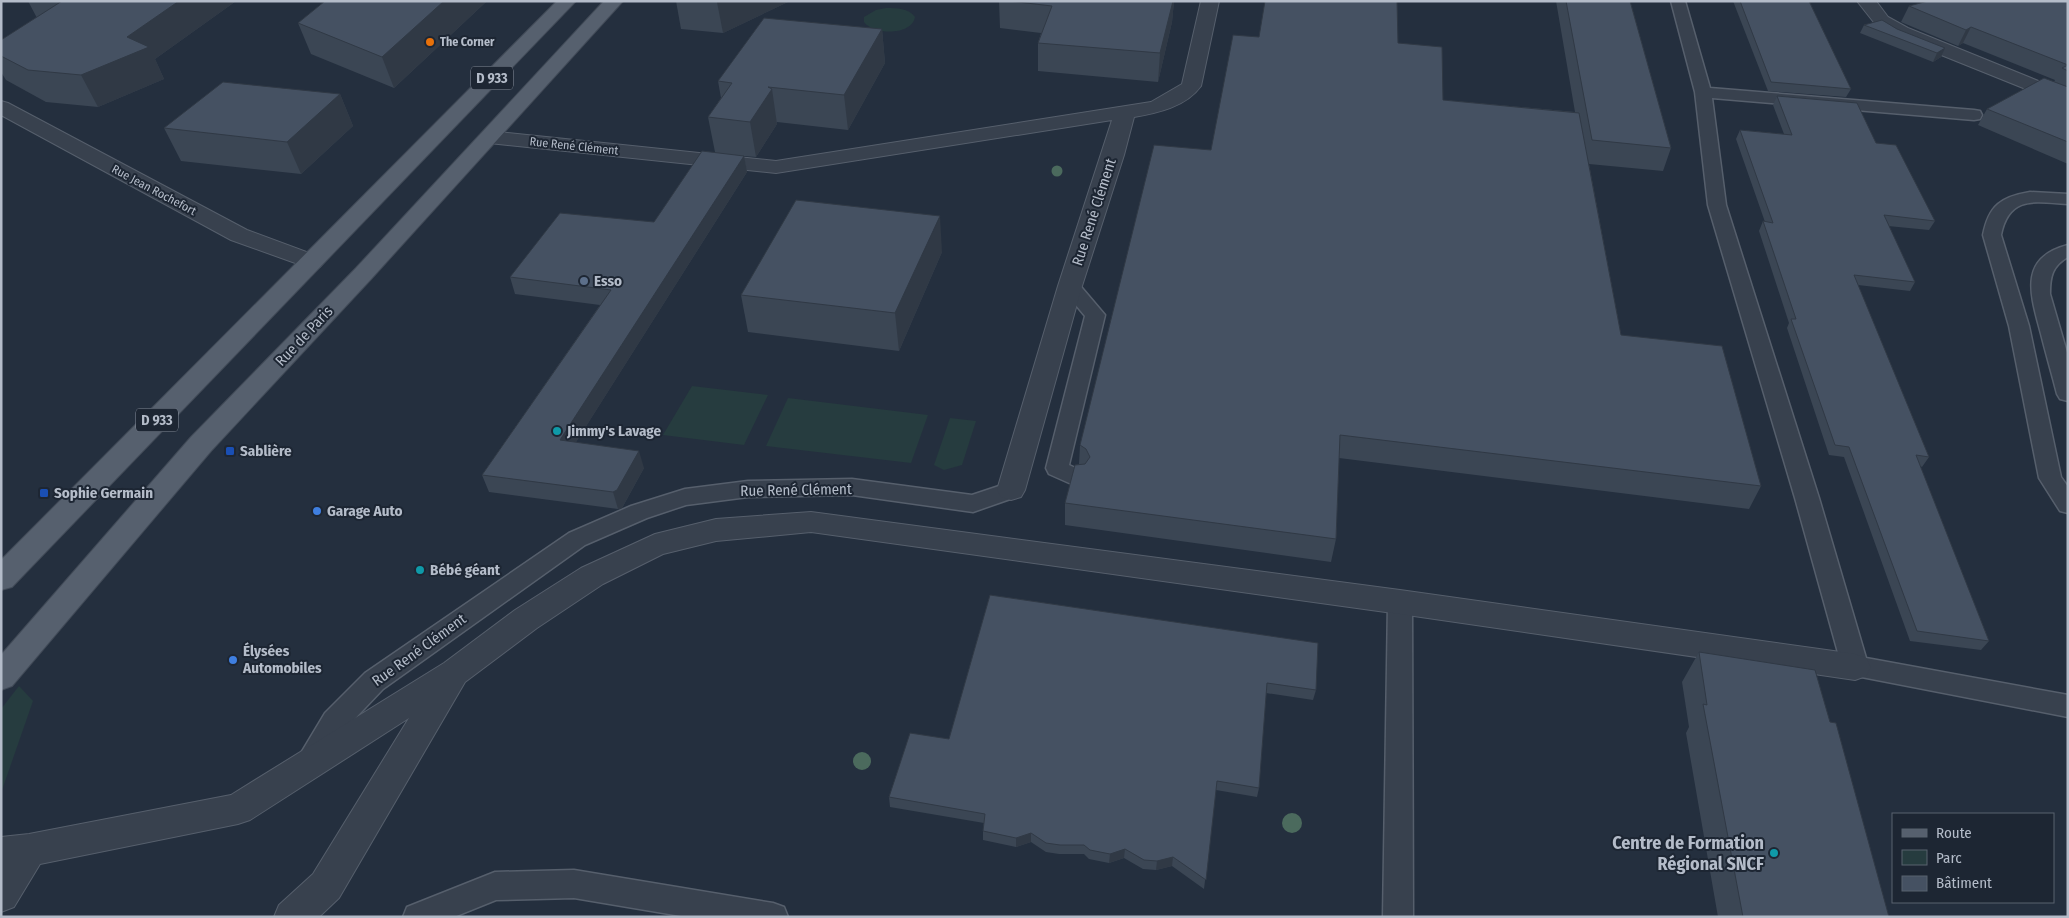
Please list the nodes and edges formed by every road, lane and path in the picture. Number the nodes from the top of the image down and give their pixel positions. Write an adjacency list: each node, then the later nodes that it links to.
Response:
1 (567, 1): 14 (main road, D 933)
2 (614, 1): 11 (main road, Rue de Paris / D 933)
3 (1210, 1): 9 (street, Rue René Clément)
4 (1678, 1): 6 (lane)
5 (1866, 1): 7 (street)
6 (1703, 92): 10 (lane); 22 (lane)
7 (2068, 100)
8 (1, 107): 14 (street, Rue Jean Rochefort)
9 (1125, 111): 11 (street, Rue René Clément); 15 (street, Rue René Clément)
10 (1974, 115)
11 (489, 137): 24 (main road, Rue de Paris / D 933)
12 (2068, 199): 19 (lane)
13 (2068, 251): 16 (lane)
14 (312, 262): 20 (main road, D 933)
15 (1070, 286): 17 (lane); 18 (street, Rue René Clément)
16 (2068, 394)
17 (1076, 478)
18 (1011, 490): 26 (lane, Rue René Clément)
19 (2068, 505)
20 (1, 578)
21 (1400, 602): 22 (street); 23 (street); 32 (lane)
22 (1856, 667): 25 (lane)
23 (455, 672): 26 (street); 29 (street)
24 (1, 676)
25 (2068, 706)
26 (308, 764): 27 (street)
27 (15, 852): 28 (street)
28 (1, 895)
29 (292, 917)
30 (418, 917): 31 (lane)
31 (773, 917)
32 (1398, 917)

